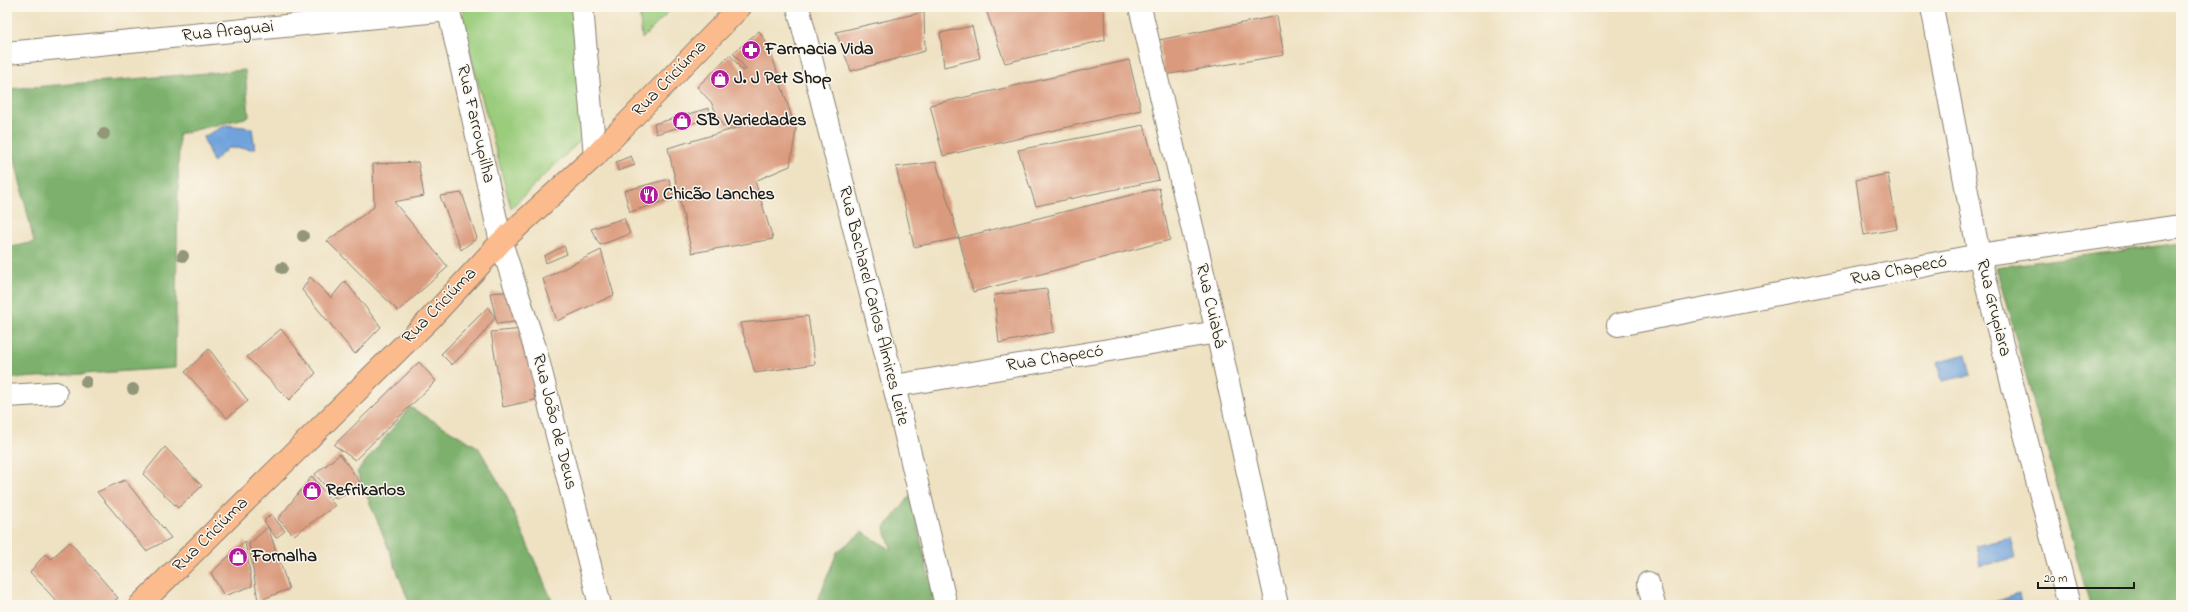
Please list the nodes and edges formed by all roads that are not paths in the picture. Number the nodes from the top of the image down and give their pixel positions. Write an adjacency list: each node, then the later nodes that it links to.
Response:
1 (582, 7): 8 (street)
2 (740, 7): 8 (main road, Rua Criciúma)
3 (798, 7): 14 (street, Rua Bacharel Carlos Almires Leite)
4 (1140, 7): 13 (street, Rua Cuiabá)
5 (1932, 7): 11 (street, Rua Grupiara)
6 (448, 8): 7 (street, Rua Araguai); 10 (street, Rua Farroupilha)
7 (7, 53)
8 (595, 156): 10 (main road, Rua Criciúma)
9 (2181, 226): 11 (street, Rua Chapecó)
10 (501, 242): 18 (main road, Rua Criciúma); 19 (street, Rua João de Deus)
11 (1979, 255): 12 (street, Rua Chapecó); 23 (street, Rua Grupiara)
12 (1618, 325)
13 (1217, 332): 14 (street, Rua Chapecó); 21 (street, Rua Cuiabá)
14 (894, 386): 20 (street, Rua Bacharel Carlos Almires Leite)
15 (56, 393): 16 (street)
16 (7, 396)
17 (1648, 583): 22 (street)
18 (142, 604)
19 (600, 605)
20 (946, 605)
21 (1277, 605)
22 (1654, 605)
23 (2069, 605)

